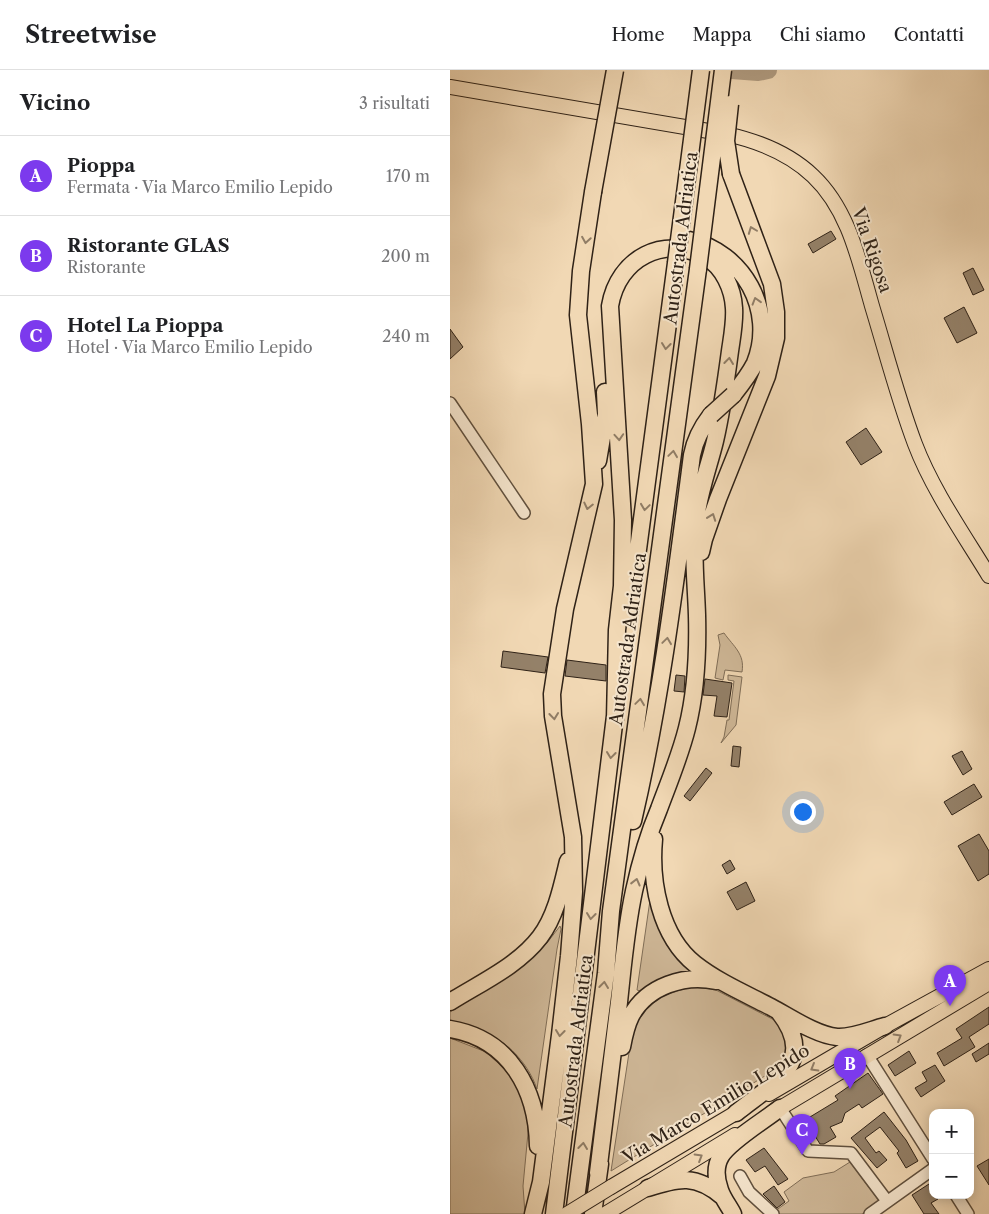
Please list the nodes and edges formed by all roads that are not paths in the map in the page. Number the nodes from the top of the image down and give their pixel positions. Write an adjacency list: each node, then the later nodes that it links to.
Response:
1 (616, 70): 7 (highway, one-way to 7, bridge)
2 (701, 70): 11 (highway, Autostrada Adriatica, one-way to 11, bridge)
3 (722, 70): 14 (highway, Autostrada Adriatica, one-way to 3, bridge)
4 (732, 70): 10 (highway, one-way to 4, bridge)
5 (450, 87): 9 (main road, Via Rigosa)
6 (450, 403): 8 (street)
7 (594, 484): 13 (highway, one-way to 13); 14 (highway, one-way to 7, bridge)
8 (524, 513)
9 (989, 576)
10 (695, 581): 11 (highway, one-way to 11); 12 (highway)
11 (615, 719): 35 (highway, Autostrada Adriatica, one-way to 35)
12 (658, 811): 16 (highway); 27 (highway, one-way to 12)
13 (573, 837): 18 (highway); 34 (highway, one-way to 34)
14 (611, 911): 37 (highway, Autostrada Adriatica, one-way to 14)
15 (989, 969): 20 (main road, Via Marco Emilio Lepido)
16 (726, 983): 19 (highway); 27 (highway)
17 (989, 983): 22 (main road, Via Marco Emilio Lepido, one-way to 17)
18 (450, 1002)
19 (778, 1011): 20 (highway); 24 (highway)
20 (885, 1026): 24 (main road, Via Marco Emilio Lepido, one-way to 24)
21 (450, 1029): 34 (highway)
22 (867, 1055): 23 (main road, Via Marco Emilio Lepido); 25 (street)
23 (780, 1108): 29 (main road, Via Marco Emilio Lepido, one-way to 23); 30 (highway); 32 (street)
24 (736, 1113): 36 (main road, Via Marco Emilio Lepido, bridge)
25 (930, 1154)
26 (929, 1172): 32 (street)
27 (598, 1173): 38 (highway)
28 (740, 1176): 40 (street)
29 (648, 1188): 30 (highway); 33 (main road, Via Marco Emilio Lepido)
30 (723, 1197): 39 (highway)
31 (959, 1199): 42 (street)
32 (887, 1201): 41 (street)
33 (609, 1212)
34 (533, 1214)
35 (554, 1214)
36 (567, 1214)
37 (574, 1214)
38 (593, 1214)
39 (734, 1214)
40 (773, 1214)
41 (870, 1214)
42 (968, 1214)

